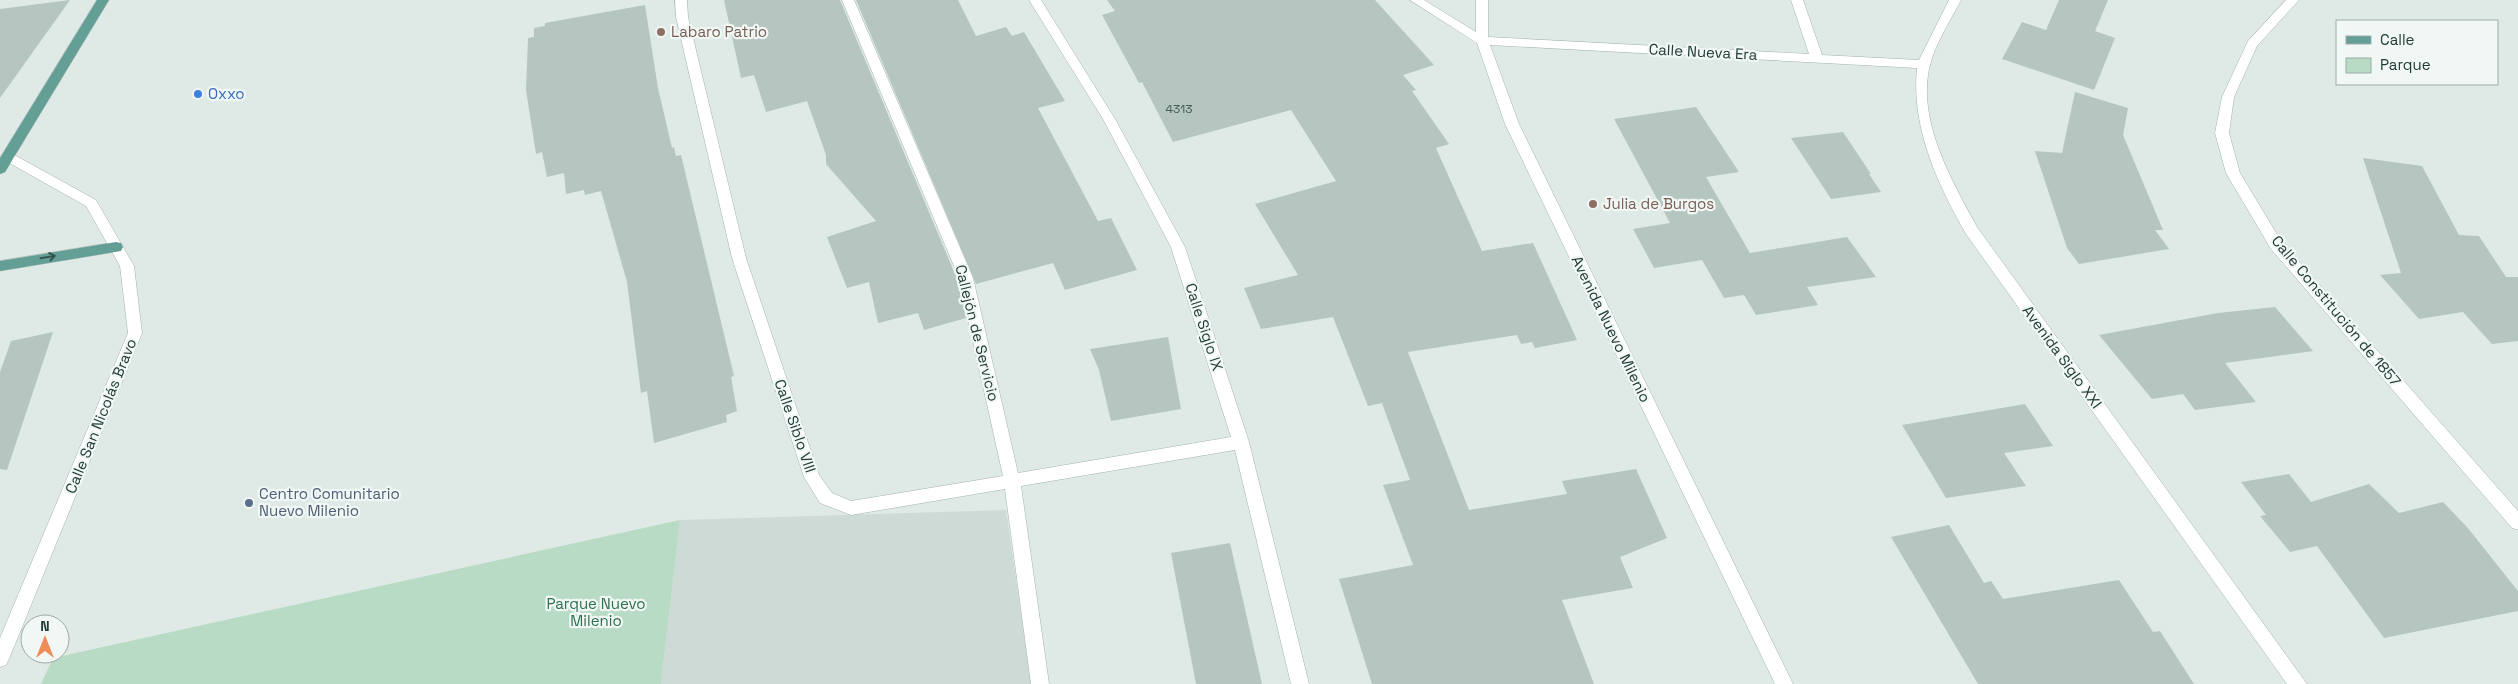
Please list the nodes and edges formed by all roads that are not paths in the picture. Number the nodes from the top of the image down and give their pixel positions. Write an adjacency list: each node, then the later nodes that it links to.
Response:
1 (103, 0): 13 (main road)
2 (681, 0): 17 (street, Calle Siblo VIII)
3 (848, 0): 17 (street, Callejón de Servicio)
4 (1034, 0): 16 (street, Calle Siglo IX)
5 (1416, 0): 10 (street)
6 (1482, 0): 10 (street)
7 (1797, 0): 11 (street)
8 (1955, 0): 12 (street, Avenida Siglo XXI)
9 (2293, 0): 18 (street, Calle Constitución de 1857)
10 (1482, 42): 11 (street, Calle Nueva Era); 22 (street, Avenida Nuevo Milenio)
11 (1816, 58): 12 (street, Calle Nueva Era)
12 (1924, 64): 23 (street, Avenida Siglo XXI)
13 (4, 163): 14 (street, Calle San Nicolás Bravo)
14 (116, 247): 15 (main road, one-way to 14); 19 (street, Calle San Nicolás Bravo)
15 (0, 266)
16 (1241, 442): 17 (street, Calle Siblo VIII); 21 (street, Calle Siglo IX)
17 (1012, 480): 20 (street, Callejón de Servicio)
18 (2518, 523)
19 (0, 659)
20 (1040, 684)
21 (1300, 684)
22 (1784, 684)
23 (2298, 684)

